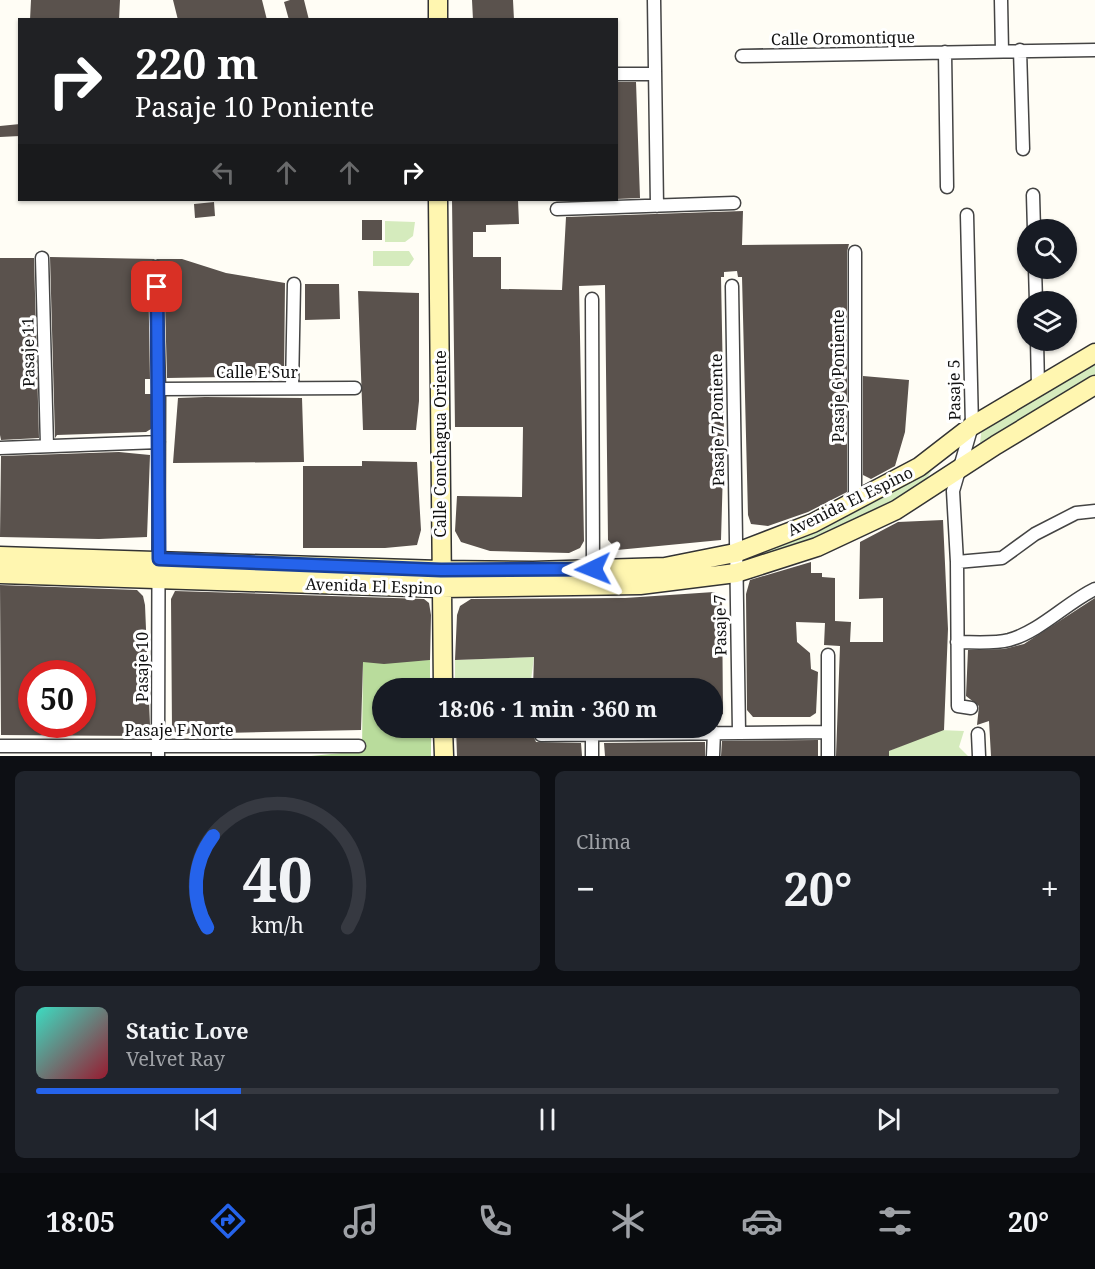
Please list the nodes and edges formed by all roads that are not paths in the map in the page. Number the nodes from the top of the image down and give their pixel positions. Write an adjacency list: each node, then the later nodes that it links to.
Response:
1 (438, 0): 4 (main road)
2 (654, 0): 11 (street)
3 (1001, 0): 7 (street)
4 (438, 18)
5 (1020, 50): 6 (street, Calle Oromontique); 7 (street, Calle Oromontique); 12 (street)
6 (1095, 50)
7 (1002, 51): 8 (street, Calle Oromontique)
8 (945, 52): 9 (street, Calle Oromontique); 13 (street)
9 (742, 56)
10 (618, 74): 11 (street)
11 (654, 74): 17 (street)
12 (1023, 149)
13 (947, 187)
14 (1033, 195): 20 (street)
15 (438, 201): 49 (main road, Calle Conchagua Oriente)
16 (734, 203): 17 (street)
17 (657, 206): 18 (street)
18 (557, 209)
19 (967, 215): 34 (street, Pasaje 5)
20 (1034, 219)
21 (855, 252): 39 (street, Pasaje 6 Poniente)
22 (42, 258): 36 (street, Pasaje 11)
23 (156, 267): 33 (street, Pasaje 10)
24 (294, 284): 31 (street)
25 (732, 286): 41 (street, Pasaje 7 Poniente)
26 (592, 299): 45 (street)
27 (1037, 351): 30 (street)
28 (1095, 353): 30 (main road, Avenida El Espino)
29 (1095, 385): 38 (main road, Avenida El Espino)
30 (1038, 387): 34 (main road, Avenida El Espino)
31 (292, 388): 32 (street, Calle E Sur); 33 (street, Calle E Sur)
32 (355, 388)
33 (159, 389): 35 (street, Pasaje 10)
34 (972, 426): 38 (street, Pasaje 5); 39 (main road, Avenida El Espino)
35 (159, 442): 36 (street); 43 (street, Pasaje 10)
36 (46, 446): 37 (street)
37 (0, 448)
38 (957, 470): 44 (street, Pasaje 5); 46 (main road, Avenida El Espino)
39 (855, 501): 41 (main road, Avenida El Espino)
40 (1095, 511): 44 (street)
41 (735, 553): 45 (main road, Avenida El Espino); 46 (street, Pasaje 7)
42 (0, 556): 43 (main road, Avenida El Espino)
43 (159, 559): 48 (street, Pasaje 10); 49 (main road, Avenida El Espino)
44 (957, 562): 51 (street, Pasaje 5)
45 (593, 569): 49 (main road, Avenida El Espino)
46 (736, 573): 49 (main road, Avenida El Espino); 56 (street, Pasaje 7)
47 (0, 574): 48 (main road, Avenida El Espino)
48 (158, 578): 49 (main road, Avenida El Espino); 65 (street, Pasaje 10)
49 (441, 579): 53 (main road, Calle Conchagua Oriente)
50 (1095, 589): 51 (street)
51 (957, 642): 54 (street, Pasaje 5)
52 (828, 655): 57 (street)
53 (443, 678)
54 (971, 708)
55 (723, 732): 56 (street)
56 (739, 732): 57 (street)
57 (828, 732): 70 (street)
58 (978, 734): 71 (street)
59 (443, 738): 67 (main road)
60 (592, 738): 68 (street)
61 (714, 738): 69 (street)
62 (0, 746): 64 (street, Pasaje F Norte)
63 (359, 746): 66 (street, Pasaje F Norte)
64 (24, 751): 65 (street, Pasaje F Norte)
65 (158, 751): 66 (street, Pasaje F Norte)
66 (299, 751)
67 (444, 756)
68 (592, 756)
69 (713, 756)
70 (828, 756)
71 (979, 756)

